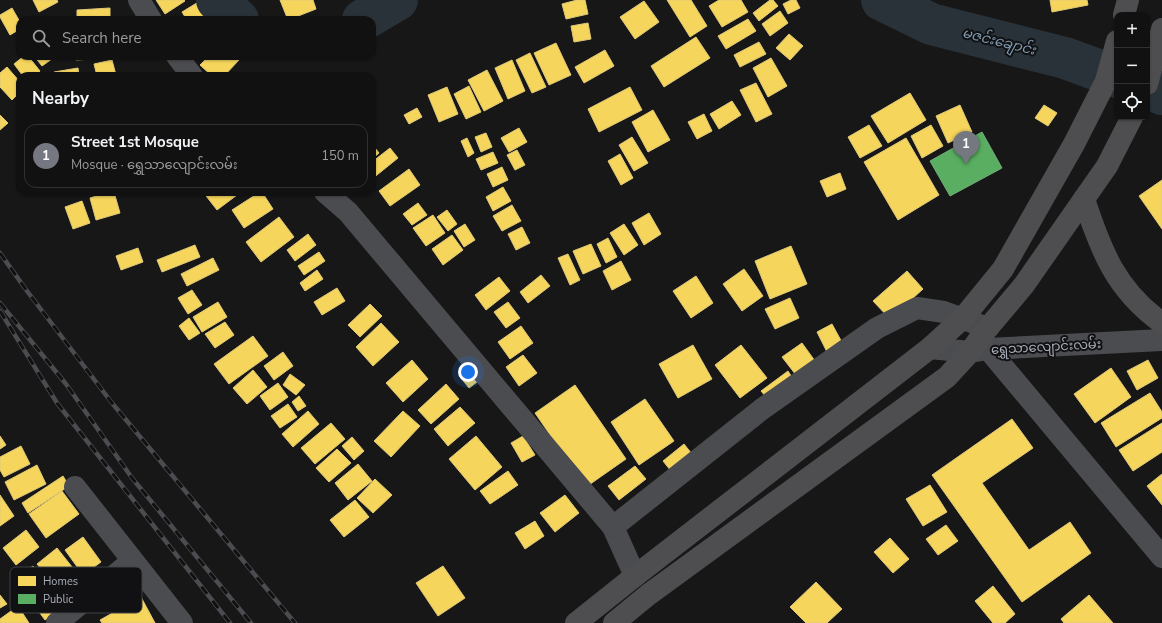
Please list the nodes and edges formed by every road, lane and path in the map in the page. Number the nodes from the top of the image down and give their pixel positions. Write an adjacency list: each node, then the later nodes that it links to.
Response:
1 (139, 0): 2 (street)
2 (149, 16)
3 (1162, 29): 7 (highway)
4 (1115, 48): 11 (highway)
5 (180, 60): 6 (street)
6 (189, 72)
7 (1150, 73)
8 (1130, 120): 10 (highway)
9 (330, 196): 18 (street)
10 (1084, 199): 12 (highway); 13 (highway)
11 (963, 318): 13 (street); 15 (highway); 18 (street)
12 (1162, 323)
13 (988, 328): 16 (highway)
14 (1162, 340): 16 (street, ရွှေသာလျောင်းလမ်း)
15 (930, 348): 16 (street, ရွှေသာလျောင်းလမ်း); 24 (highway)
16 (979, 351): 19 (street); 29 (highway)
17 (75, 487): 20 (street)
18 (613, 527): 24 (street)
19 (1162, 557)
20 (132, 560): 21 (street); 22 (street)
21 (124, 567)
22 (138, 567)
23 (142, 573): 27 (street)
24 (636, 576): 28 (highway)
25 (69, 613): 26 (street)
26 (57, 623)
27 (182, 623)
28 (576, 623)
29 (614, 623)

